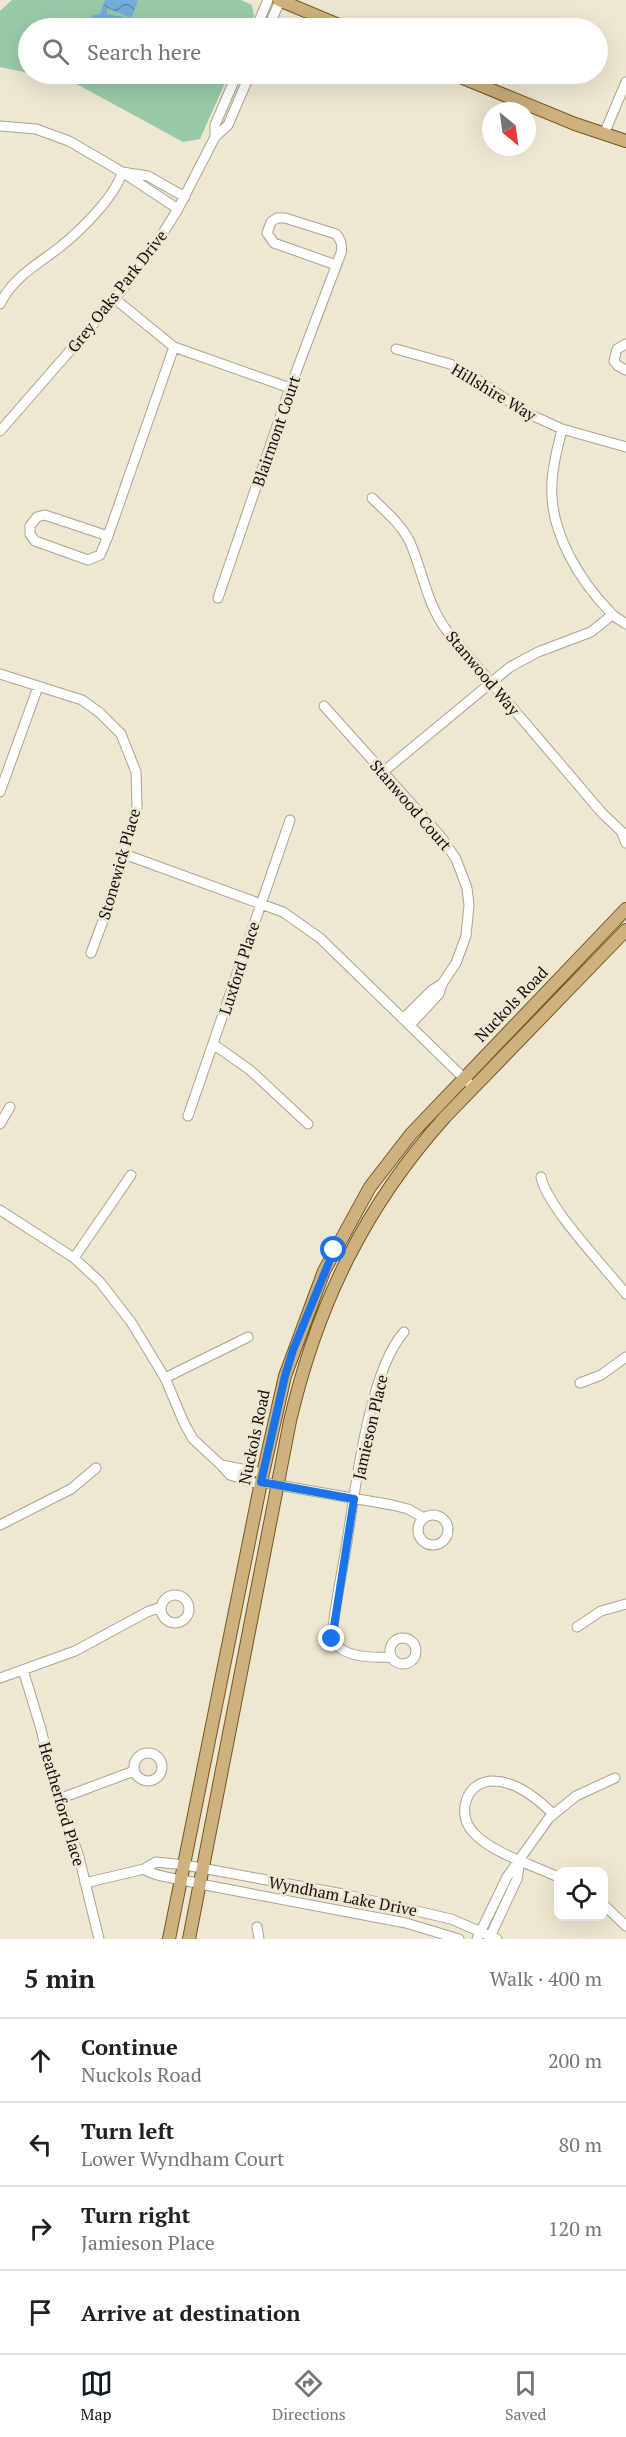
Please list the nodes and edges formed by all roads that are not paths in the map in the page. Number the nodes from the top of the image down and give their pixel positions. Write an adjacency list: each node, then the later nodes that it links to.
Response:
1 (268, 0): 3 (street)
2 (279, 0): 4 (street); 5 (main road)
3 (260, 18)
4 (272, 18)
5 (322, 18)
6 (626, 82): 11 (street)
7 (233, 84): 12 (street, Grey Oaks Park Drive)
8 (246, 84): 12 (street, Grey Oaks Park Drive)
9 (477, 84): 11 (main road)
10 (0, 126): 14 (street)
11 (604, 134): 13 (main road)
12 (215, 137): 15 (street, Grey Oaks Park Drive)
13 (626, 141)
14 (122, 172): 15 (street); 16 (street); 19 (street)
15 (185, 197): 16 (street, Grey Oaks Park Drive)
16 (178, 209): 18 (street, Grey Oaks Park Drive)
17 (336, 265): 17 (street, Blairmont Court); 24 (street, Blairmont Court)
18 (116, 298): 21 (street); 26 (street, Grey Oaks Park Drive)
19 (0, 304)
20 (626, 344): 23 (street)
21 (174, 347): 24 (street); 29 (street)
22 (396, 349): 25 (street, Hillshire Way)
23 (626, 370)
24 (290, 388): 30 (street, Blairmont Court)
25 (562, 429): 27 (street, Hillshire Way); 31 (street)
26 (0, 431)
27 (626, 447)
28 (372, 498): 34 (street, Stanwood Way)
29 (108, 536): 29 (street)
30 (218, 598)
31 (612, 615): 32 (street); 34 (street)
32 (626, 624)
33 (0, 674): 35 (street, Stonewick Place)
34 (491, 682): 37 (street); 40 (street, Stanwood Way)
35 (38, 687): 38 (street); 42 (street, Stonewick Place)
36 (324, 706): 37 (street, Stanwood Court)
37 (383, 772): 47 (street, Stanwood Court)
38 (0, 792)
39 (290, 820): 43 (street, Luxford Place)
40 (623, 833): 41 (street, Stanwood Way)
41 (626, 843)
42 (124, 854): 43 (street); 46 (street, Stonewick Place)
43 (260, 903): 47 (street); 48 (street, Luxford Place)
44 (626, 909): 49 (main road, Nuckols Road)
45 (626, 930): 50 (main road, Nuckols Road)
46 (91, 953)
47 (406, 1022): 49 (street)
48 (213, 1044): 52 (street, Luxford Place); 54 (street)
49 (463, 1077): 50 (street); 66 (main road, Nuckols Road)
50 (474, 1088): 67 (main road, Nuckols Road)
51 (10, 1107): 53 (street)
52 (188, 1116)
53 (0, 1124)
54 (308, 1124)
55 (131, 1175): 58 (street)
56 (542, 1177): 59 (street)
57 (0, 1210): 58 (street)
58 (74, 1258): 63 (street)
59 (626, 1294)
60 (404, 1332): 68 (street, Jamieson Place)
61 (248, 1337): 63 (street)
62 (626, 1357): 64 (street)
63 (165, 1378): 66 (street)
64 (580, 1383)
65 (96, 1468): 70 (street)
66 (262, 1480): 67 (street); 82 (main road, Nuckols Road)
67 (276, 1486): 68 (street); 84 (main road, Nuckols Road)
68 (354, 1499): 69 (street); 74 (street, Jamieson Place)
69 (424, 1518)
70 (0, 1525)
71 (626, 1604): 73 (street)
72 (161, 1607): 75 (street)
73 (577, 1627)
74 (392, 1657)
75 (23, 1670): 76 (street); 79 (street, Heatherford Place)
76 (0, 1678)
77 (134, 1771): 79 (street)
78 (615, 1778): 80 (street)
79 (59, 1799): 87 (street, Heatherford Place)
80 (553, 1814): 81 (street); 81 (street)
81 (520, 1860): 85 (street); 92 (street); 93 (street)
82 (184, 1865): 83 (street, Wyndham Lake Drive); 84 (street, Wyndham Lake Drive); 86 (main road, Nuckols Road)
83 (144, 1869): 86 (street, Wyndham Lake Drive); 87 (street, Wyndham Lake Drive)
84 (203, 1869): 88 (main road, Nuckols Road); 92 (street, Wyndham Lake Drive)
85 (554, 1876)
86 (182, 1878): 88 (street, Wyndham Lake Drive); 95 (main road, Nuckols Road)
87 (84, 1883): 94 (street, Heatherford Place)
88 (200, 1884): 96 (main road, Nuckols Road); 98 (street, Wyndham Lake Drive)
89 (608, 1910): 90 (street)
90 (626, 1926)
91 (257, 1927): 97 (street)
92 (479, 1935): 93 (street, Wyndham Lake Drive)
93 (492, 1938)
94 (99, 1939)
95 (170, 1939)
96 (189, 1939)
97 (259, 1939)
98 (459, 1939)

